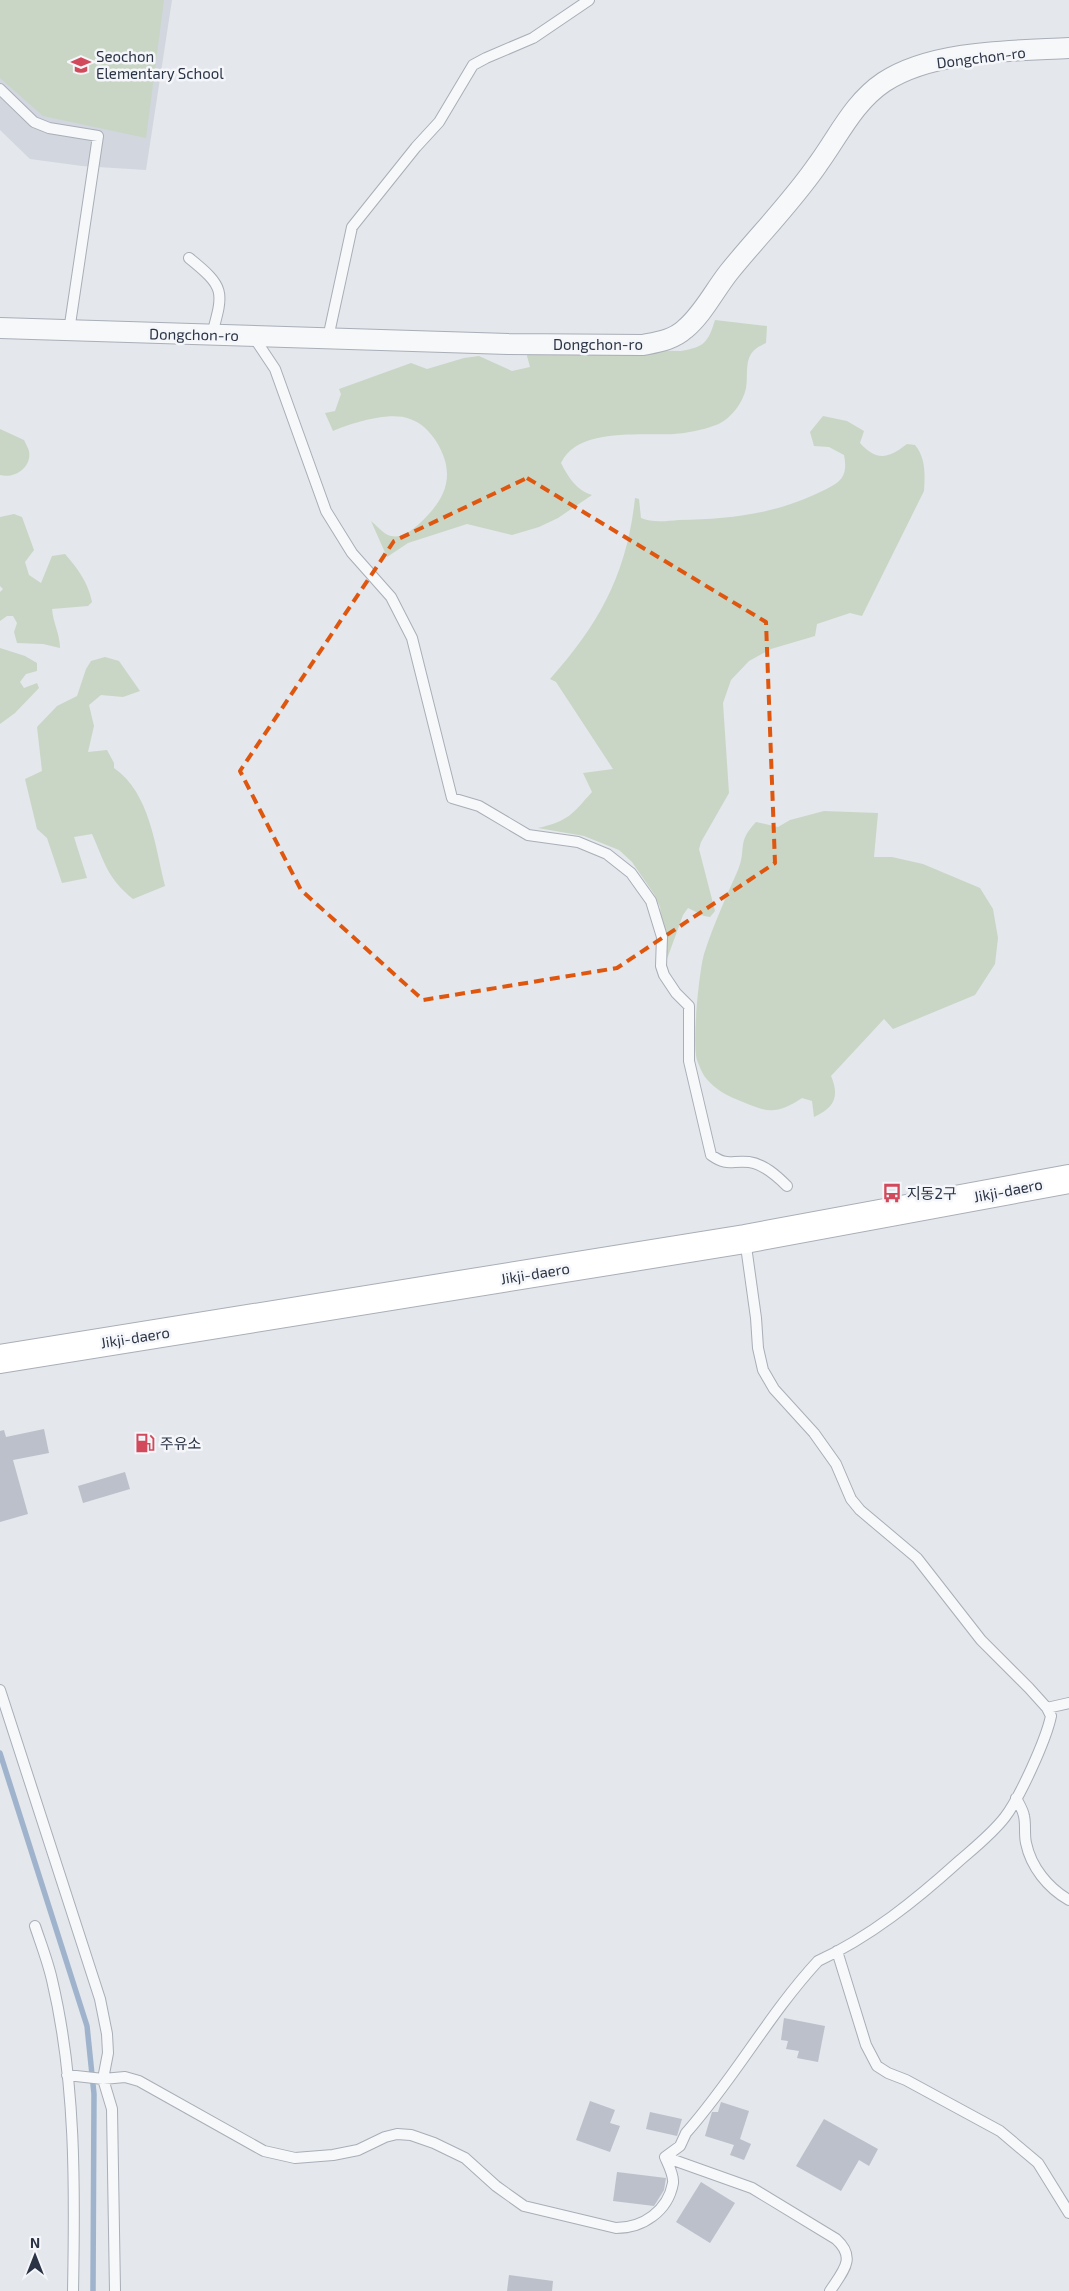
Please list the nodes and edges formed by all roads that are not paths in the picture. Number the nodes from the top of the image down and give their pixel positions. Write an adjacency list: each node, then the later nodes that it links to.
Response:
1 (589, 0): 9 (lane)
2 (1069, 48): 9 (street, Dongchon-ro)
3 (0, 89): 6 (lane)
4 (189, 258): 7 (lane)
5 (0, 328): 6 (street, Dongchon-ro)
6 (69, 331): 7 (street, Dongchon-ro)
7 (212, 334): 8 (street, Dongchon-ro)
8 (253, 335): 9 (street, Dongchon-ro); 11 (lane)
9 (328, 338)
10 (1069, 1179): 12 (main road, Jikji-daero)
11 (787, 1186)
12 (745, 1240): 13 (main road, Jikji-daero); 16 (lane)
13 (0, 1359)
14 (0, 1690): 22 (lane)
15 (1069, 1702): 16 (lane)
16 (1047, 1708): 17 (lane)
17 (1016, 1798): 18 (lane); 20 (lane)
18 (1069, 1900)
19 (35, 1926): 21 (lane)
20 (837, 1952): 23 (lane); 24 (lane)
21 (68, 2075): 22 (lane); 25 (lane)
22 (103, 2079): 23 (lane); 26 (lane)
23 (665, 2156): 27 (lane)
24 (1069, 2213)
25 (73, 2291)
26 (114, 2291)
27 (830, 2291)

